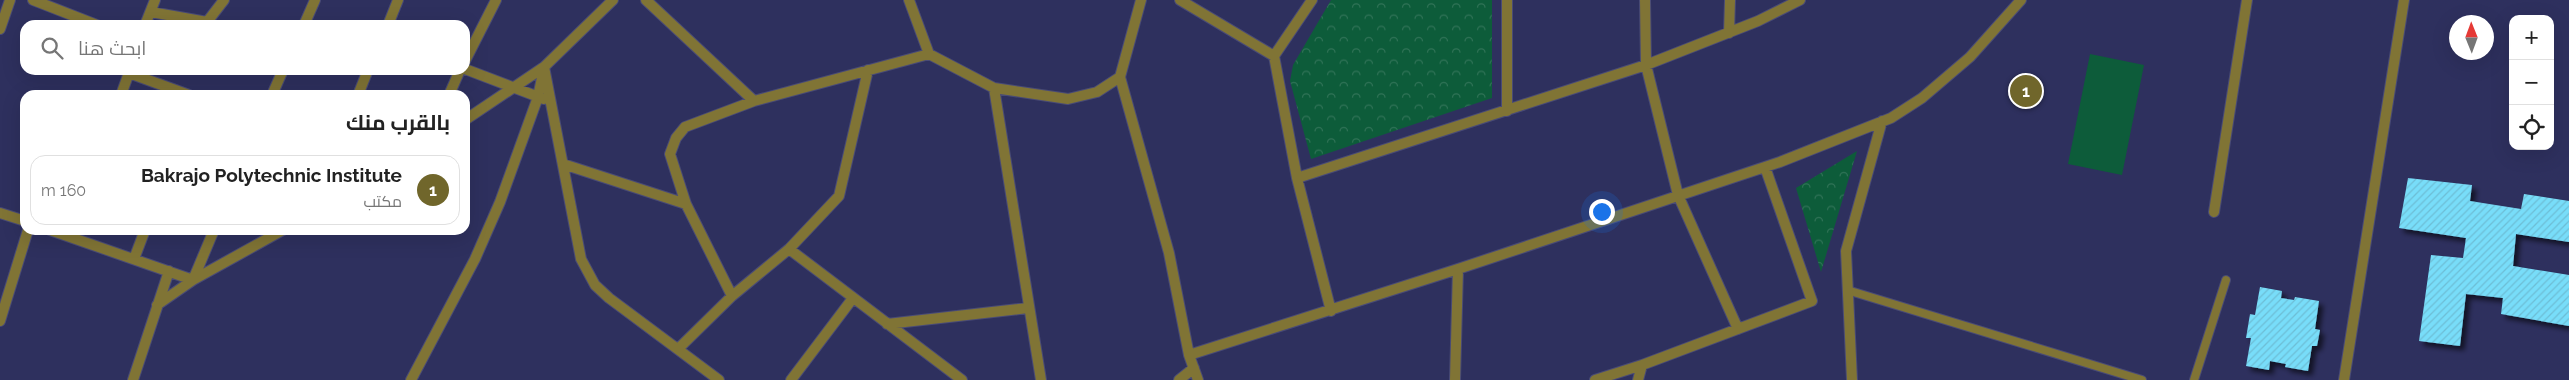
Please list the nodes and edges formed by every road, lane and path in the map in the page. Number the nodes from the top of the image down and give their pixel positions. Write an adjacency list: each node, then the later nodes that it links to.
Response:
1 (10, 0): 28 (street)
2 (33, 0): 22 (street)
3 (155, 0): 21 (street)
4 (224, 0): 25 (street)
5 (315, 0): 26 (street)
6 (398, 0): 27 (street)
7 (496, 0): 30 (street)
8 (613, 0): 34 (street)
9 (646, 0): 51 (street)
10 (909, 0): 31 (street)
11 (1141, 0): 42 (street)
12 (1180, 0): 32 (street)
13 (1312, 0): 32 (street)
14 (1507, 0): 53 (street)
15 (1645, 0): 33 (street)
16 (1730, 0): 29 (street)
17 (1800, 0): 29 (street)
18 (2021, 0): 55 (street)
19 (2248, 0): 61 (street)
20 (2404, 0): 102 (street)
21 (151, 12): 23 (street); 24 (street)
22 (84, 20)
23 (147, 20)
24 (196, 20)
25 (209, 20)
26 (306, 20)
27 (390, 20)
28 (0, 29)
29 (1730, 33): 33 (street)
30 (470, 51)
31 (928, 54): 35 (street); 44 (street)
32 (1274, 56): 58 (street)
33 (1646, 65): 53 (street); 59 (street)
34 (544, 67): 43 (street); 50 (street); 52 (street)
35 (868, 70): 51 (street); 69 (street)
36 (470, 71): 43 (street)
37 (128, 75): 45 (street)
38 (140, 75): 46 (street)
39 (281, 75): 47 (street)
40 (366, 75): 48 (street)
41 (458, 75): 49 (street)
42 (1120, 77): 44 (street); 85 (street)
43 (515, 88): 50 (street); 54 (street)
44 (994, 88): 79 (street)
45 (123, 90)
46 (177, 90)
47 (274, 90)
48 (360, 90)
49 (451, 90)
50 (538, 97): 52 (street); 89 (street)
51 (754, 101): 60 (street)
52 (551, 102): 56 (street)
53 (1507, 111): 58 (street)
54 (470, 117)
55 (1882, 121): 57 (street); 75 (street)
56 (563, 164): 60 (street); 84 (street)
57 (1765, 167): 59 (street); 83 (street)
58 (1297, 178): 80 (street)
59 (1678, 195): 71 (street); 83 (street)
60 (686, 204): 76 (street)
61 (2214, 212)
62 (0, 213): 63 (street)
63 (20, 219)
64 (26, 235): 81 (street)
65 (73, 235): 70 (street)
66 (143, 235): 70 (street)
67 (212, 235): 73 (street)
68 (275, 235): 73 (street)
69 (789, 250): 76 (street); 77 (street)
70 (134, 259): 72 (street)
71 (1458, 270): 80 (street); 96 (street)
72 (169, 271): 73 (street); 78 (street)
73 (193, 280): 78 (street)
74 (2226, 280): 101 (lane)
75 (1847, 290): 99 (street); 100 (lane)
76 (732, 296): 84 (street)
77 (853, 298): 82 (street); 91 (street)
78 (158, 305): 88 (street)
79 (1028, 308): 82 (street); 93 (street)
80 (1331, 311): 85 (street)
81 (0, 321)
82 (887, 324): 92 (street)
83 (1738, 328): 86 (street)
84 (678, 349): 90 (street)
85 (1189, 355): 87 (street)
86 (1642, 365): 97 (street); 98 (street)
87 (1194, 368): 94 (street); 95 (street)
88 (134, 380)
89 (411, 380)
90 (719, 380)
91 (791, 380)
92 (962, 380)
93 (1041, 380)
94 (1179, 380)
95 (1198, 380)
96 (1456, 380)
97 (1595, 380)
98 (1638, 380)
99 (1852, 380)
100 (2142, 380)
101 (2194, 380)
102 (2344, 380)

